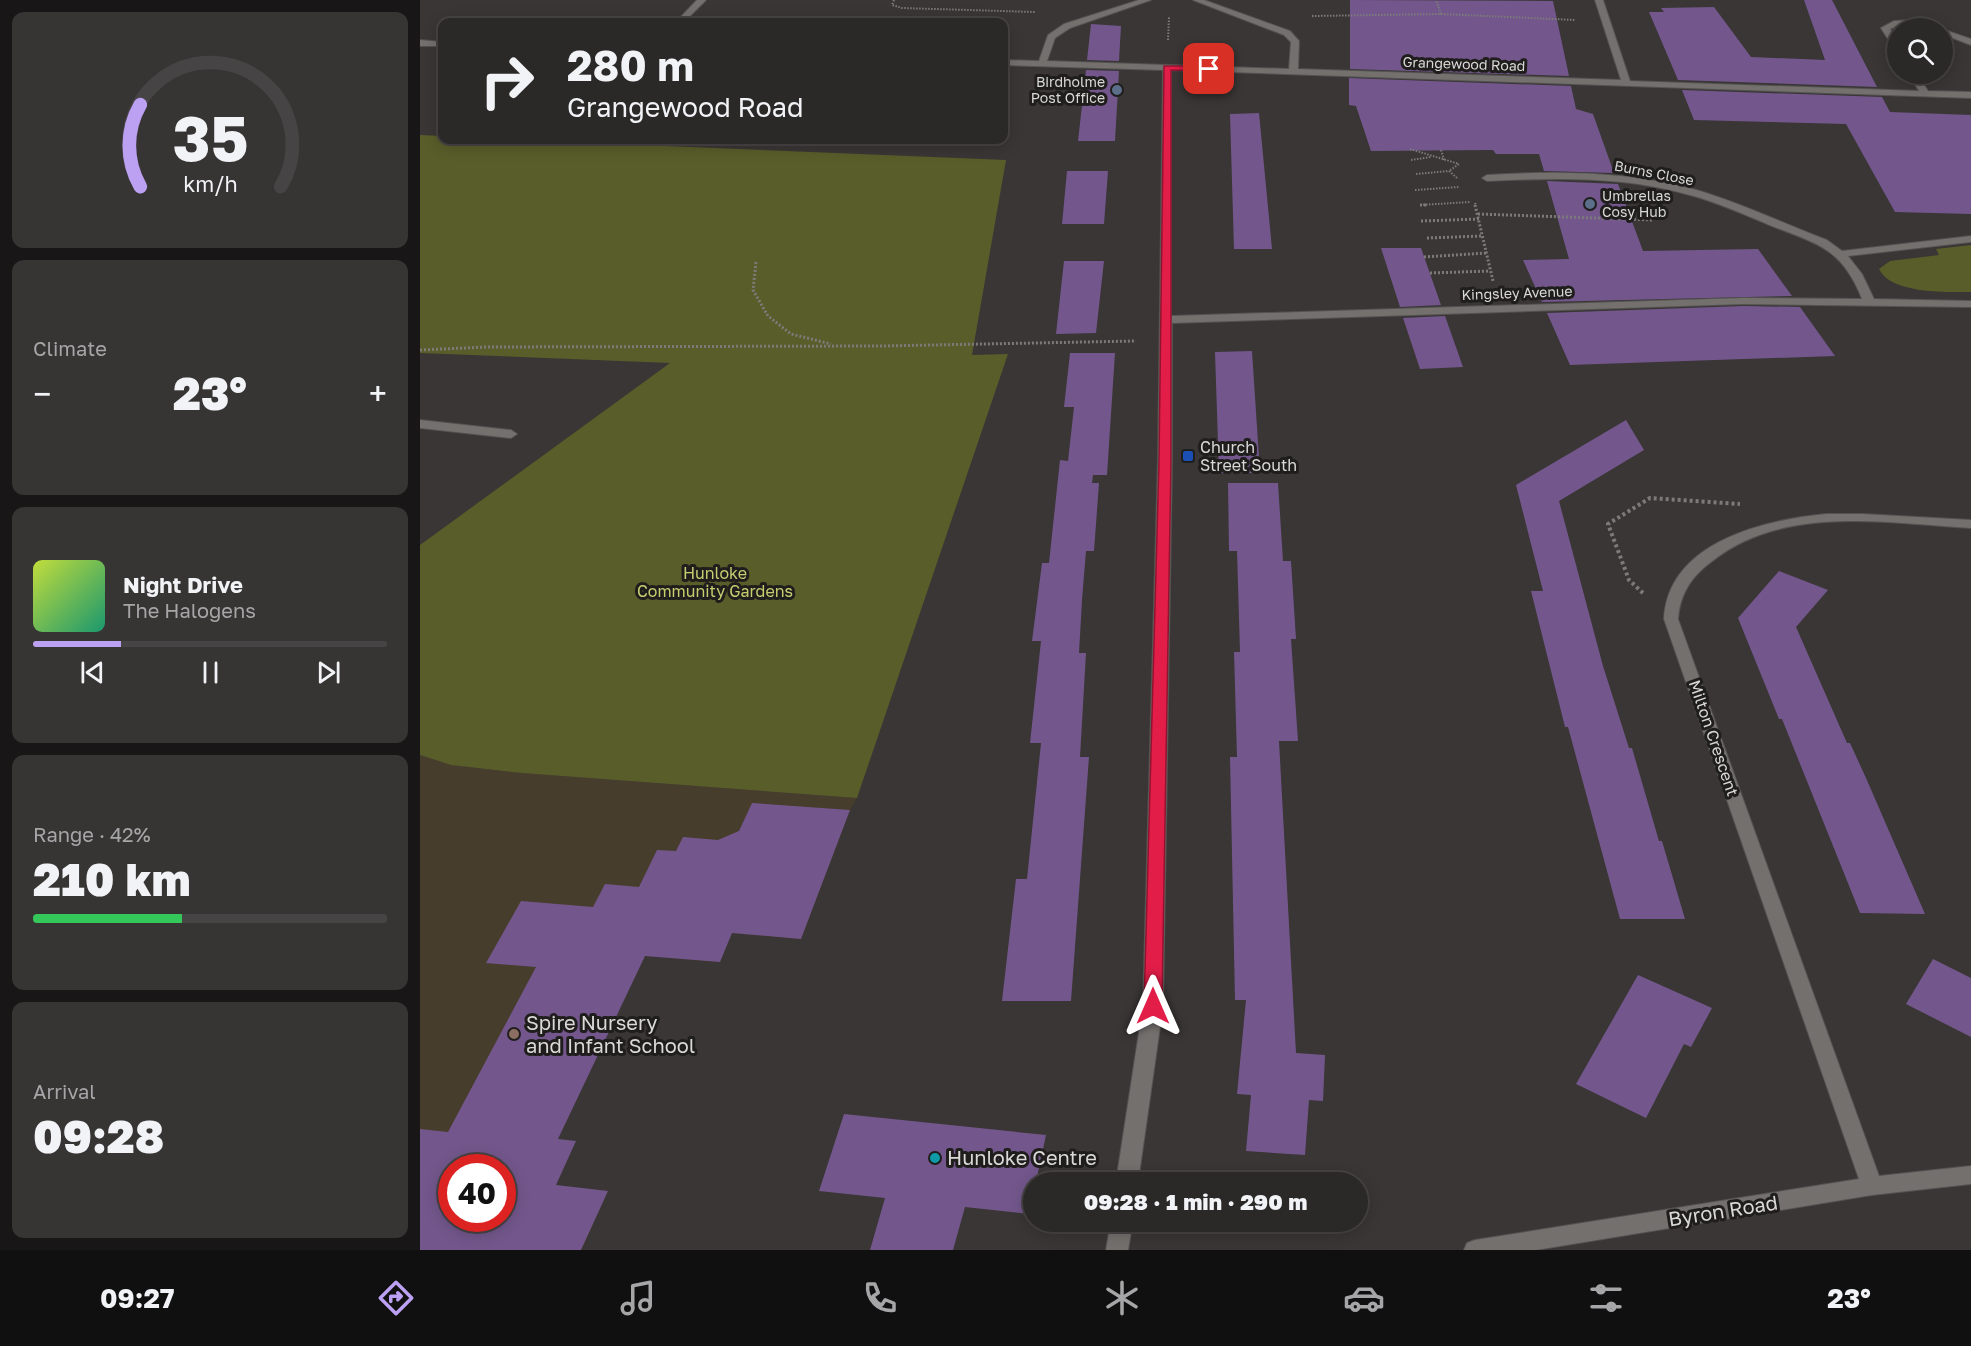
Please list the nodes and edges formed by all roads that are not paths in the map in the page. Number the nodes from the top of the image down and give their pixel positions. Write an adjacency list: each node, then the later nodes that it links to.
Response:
1 (702, 0): 5 (street)
2 (1147, 0): 11 (street)
3 (1197, 0): 13 (street)
4 (1599, 0): 14 (street)
5 (684, 18)
6 (1953, 35): 7 (street)
7 (1971, 42)
8 (420, 43): 9 (street)
9 (438, 44)
10 (1008, 62): 11 (street, Grangewood Road)
11 (1042, 64): 12 (street, Grangewood Road)
12 (1167, 67): 13 (street, Grangewood Road); 23 (street)
13 (1293, 72): 14 (street, Grangewood Road)
14 (1626, 82): 16 (street, Grangewood Road)
15 (1919, 84): 16 (street)
16 (1925, 93): 17 (street, Grangewood Road)
17 (1971, 95)
18 (1487, 178): 20 (street, Burns Close)
19 (1971, 239): 20 (street)
20 (1840, 254): 21 (street)
21 (1869, 302): 22 (street, Kingsley Avenue); 23 (street, Kingsley Avenue)
22 (1971, 304)
23 (1166, 320): 27 (street)
24 (420, 424): 25 (street)
25 (511, 434)
26 (1971, 524): 29 (street, Milton Crescent)
27 (1128, 1172)
28 (1971, 1175): 29 (street, Byron Road)
29 (1872, 1186): 32 (street, Byron Road)
30 (1120, 1232): 31 (street)
31 (1117, 1250)
32 (1475, 1250)

